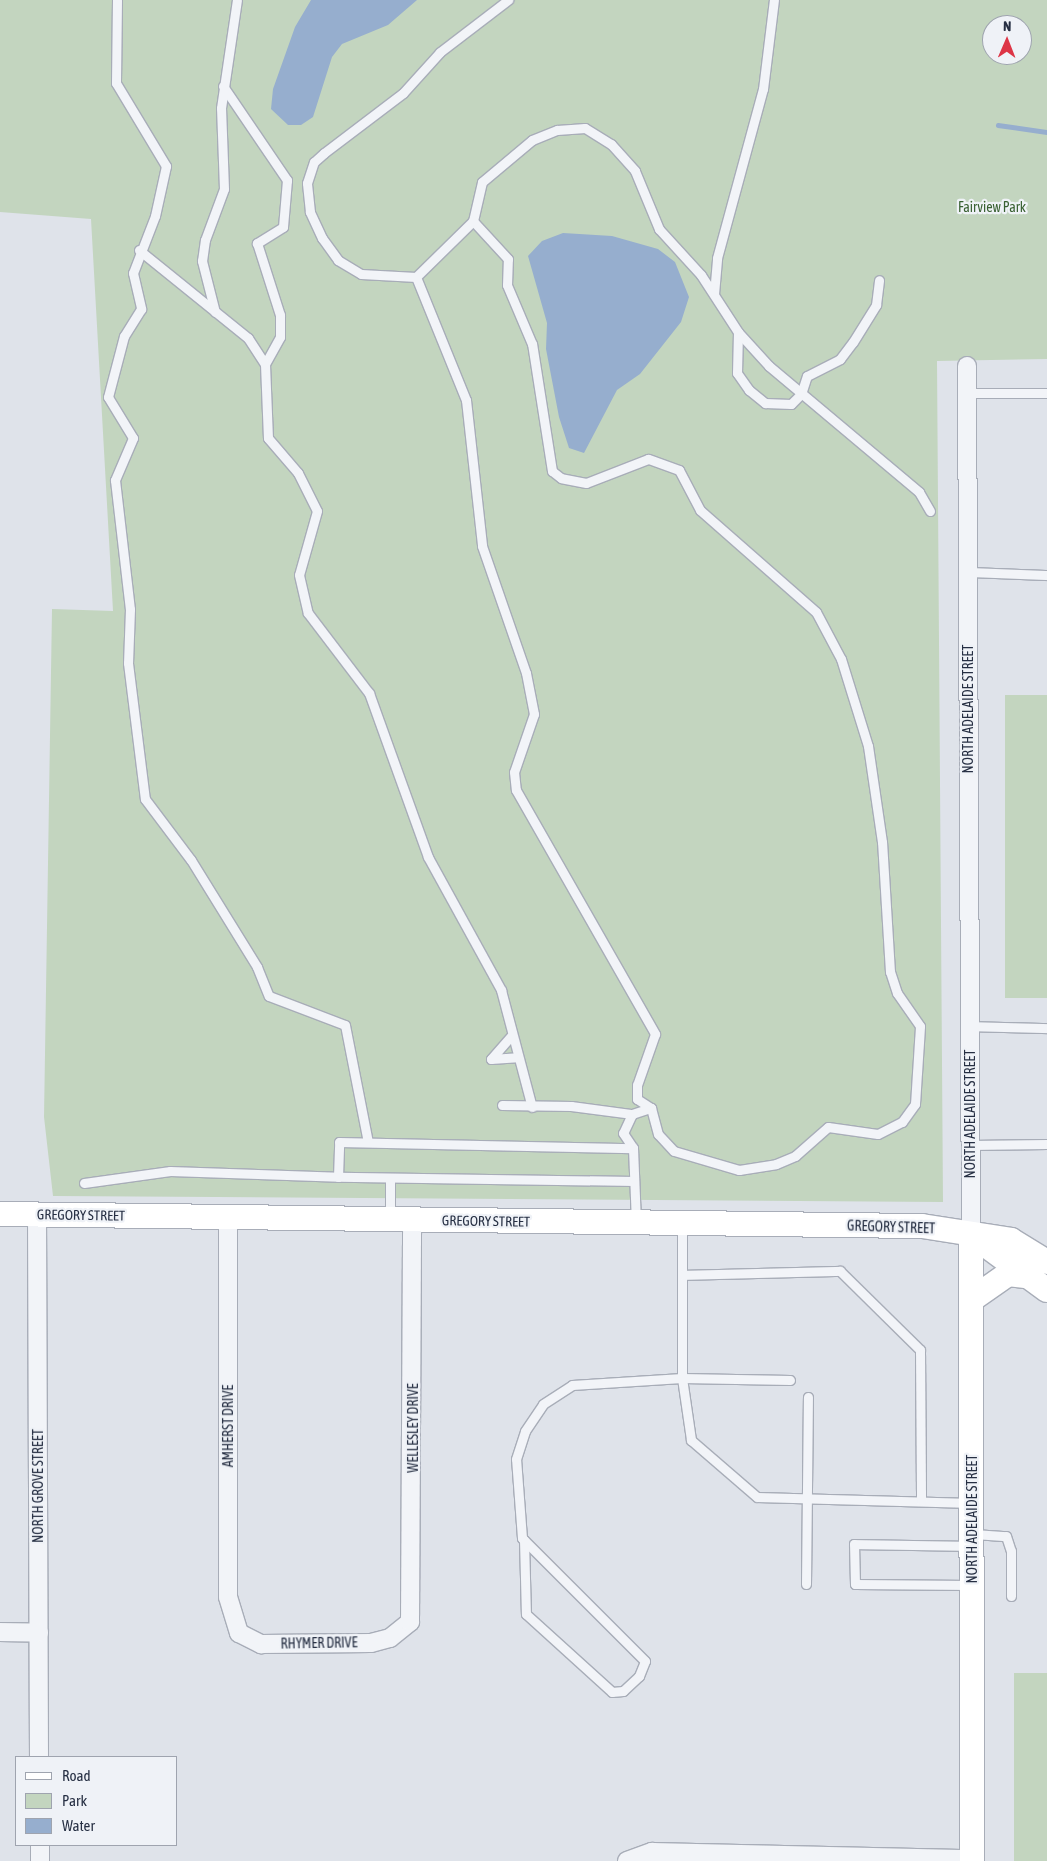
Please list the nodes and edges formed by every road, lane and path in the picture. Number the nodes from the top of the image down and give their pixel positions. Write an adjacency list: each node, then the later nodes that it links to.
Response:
1 (117, 0): 7 (lane)
2 (237, 0): 5 (lane)
3 (508, 0): 8 (lane)
4 (774, 0): 10 (lane)
5 (223, 86): 11 (lane); 13 (lane)
6 (473, 221): 8 (lane); 10 (lane); 27 (lane)
7 (139, 250): 11 (lane); 29 (lane)
8 (416, 277): 27 (lane)
9 (879, 280): 17 (lane)
10 (714, 294): 12 (lane)
11 (215, 312): 13 (lane)
12 (738, 332): 17 (lane); 17 (lane)
13 (265, 364): 23 (lane)
14 (966, 366): 15 (street, NORTH ADELAIDE STREET)
15 (967, 392): 16 (lane); 19 (street, NORTH ADELAIDE STREET)
16 (1047, 393)
17 (801, 394): 18 (lane)
18 (930, 511)
19 (968, 572): 20 (lane); 21 (street, NORTH ADELAIDE STREET)
20 (1047, 574)
21 (970, 1026): 22 (lane); 30 (street, NORTH ADELAIDE STREET)
22 (1047, 1028)
23 (511, 1036): 24 (lane); 24 (lane)
24 (517, 1057): 26 (lane)
25 (502, 1106): 26 (lane)
26 (532, 1108): 28 (lane)
27 (650, 1108): 28 (lane)
28 (632, 1114): 32 (lane)
29 (368, 1142): 32 (lane); 33 (lane)
30 (970, 1144): 31 (lane); 43 (street, NORTH ADELAIDE STREET)
31 (1047, 1144)
32 (633, 1148): 35 (lane)
33 (338, 1177): 34 (lane); 36 (lane)
34 (390, 1178): 35 (lane); 40 (lane)
35 (634, 1181): 41 (lane)
36 (84, 1183)
37 (0, 1214): 38 (main road, GREGORY STREET)
38 (37, 1214): 39 (main road, GREGORY STREET); 61 (street, NORTH GROVE STREET)
39 (228, 1217): 40 (main road, GREGORY STREET); 59 (street, AMHERST DRIVE)
40 (401, 1219): 41 (main road, GREGORY STREET); 60 (street, WELLESLEY DRIVE)
41 (636, 1223): 42 (main road, GREGORY STREET)
42 (682, 1223): 43 (main road, GREGORY STREET); 44 (lane)
43 (970, 1234): 45 (main road, GREGORY STREET); 46 (main road, NORTH ADELAIDE STREET)
44 (684, 1275): 47 (lane); 51 (lane)
45 (1042, 1276): 46 (main road)
46 (971, 1300): 52 (main road, NORTH ADELAIDE STREET)
47 (682, 1378): 48 (lane); 50 (lane); 53 (lane)
48 (790, 1380)
49 (808, 1397): 50 (lane)
50 (805, 1498): 51 (lane); 55 (lane)
51 (921, 1501): 52 (lane)
52 (972, 1503): 54 (main road, NORTH ADELAIDE STREET)
53 (524, 1540): 53 (lane)
54 (971, 1540): 56 (main road, NORTH ADELAIDE STREET); 56 (lane); 57 (lane)
55 (806, 1584)
56 (972, 1584): 64 (main road, NORTH ADELAIDE STREET)
57 (1011, 1596)
58 (0, 1632): 61 (street)
59 (239, 1632): 60 (street, RHYMER DRIVE)
60 (400, 1632)
61 (39, 1633): 62 (street, NORTH GROVE STREET)
62 (39, 1756)
63 (40, 1846): 65 (street)
64 (972, 1860): 66 (street)
65 (40, 1861)
66 (627, 1861)

